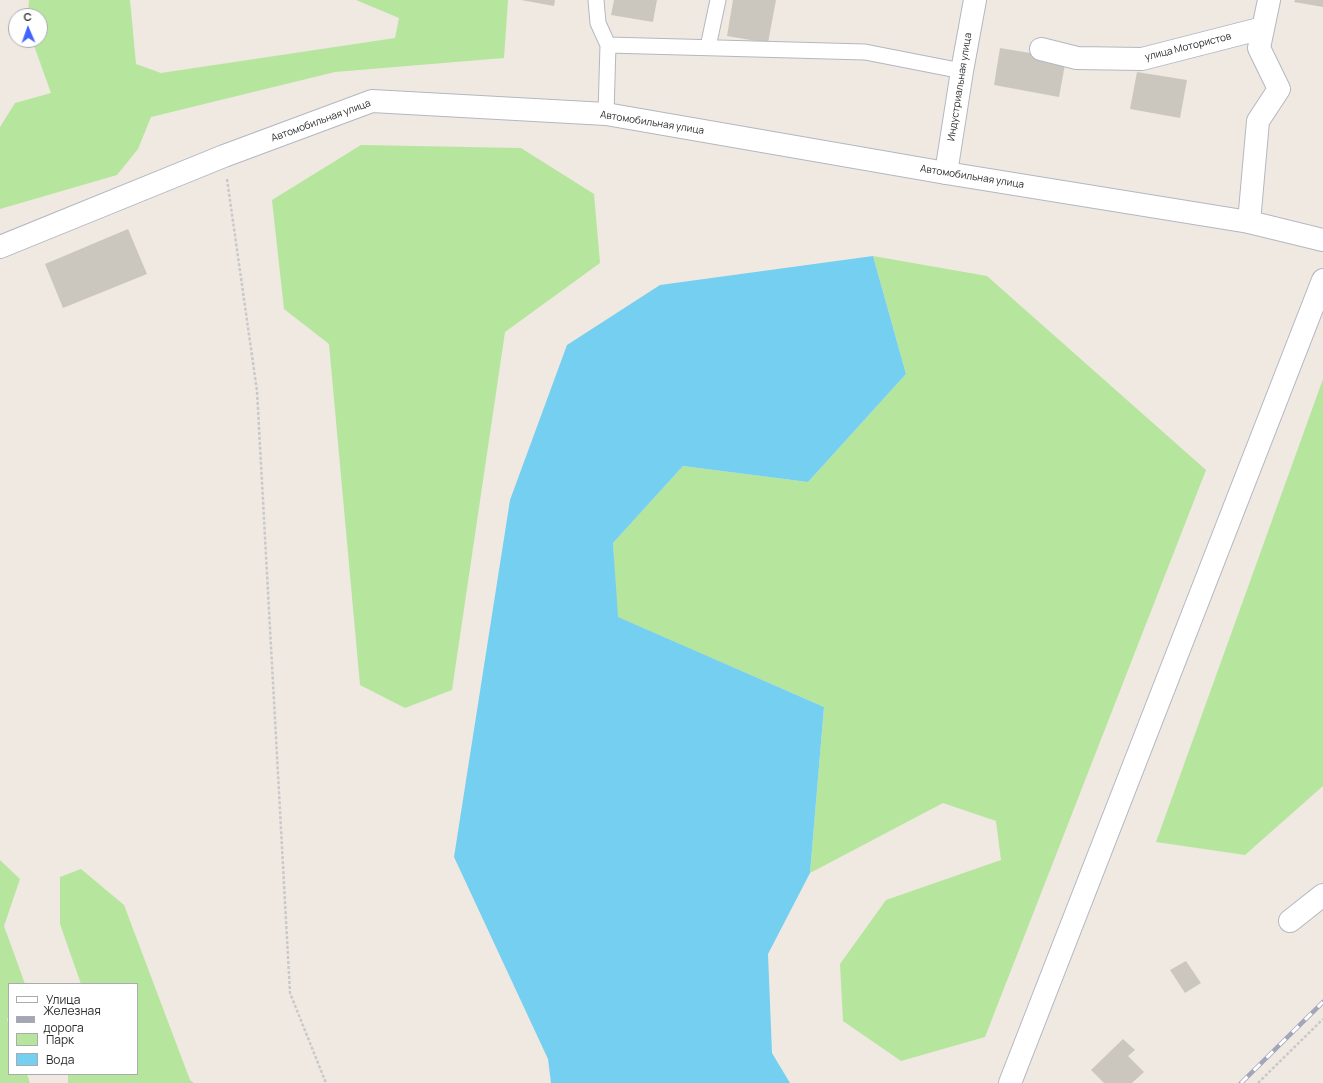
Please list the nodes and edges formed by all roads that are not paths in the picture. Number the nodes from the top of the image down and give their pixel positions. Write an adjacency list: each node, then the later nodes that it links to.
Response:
1 (596, 0): 6 (lane)
2 (718, 0): 7 (lane)
3 (975, 0): 9 (street, Индустриальная улица)
4 (1269, 0): 5 (street)
5 (1263, 28): 8 (street, улица Мотористов); 12 (street)
6 (608, 45): 7 (lane); 10 (lane)
7 (708, 47): 9 (lane)
8 (1041, 49)
9 (962, 71): 11 (street, Индустриальная улица)
10 (606, 114): 11 (street, Автомобильная улица); 14 (street, Автомобильная улица)
11 (946, 174): 12 (street, Автомобильная улица)
12 (1249, 222): 13 (street, Автомобильная улица)
13 (1323, 240)
14 (0, 247)
15 (1323, 280): 18 (street)
16 (1323, 894): 17 (street)
17 (1290, 921)
18 (1010, 1083)

